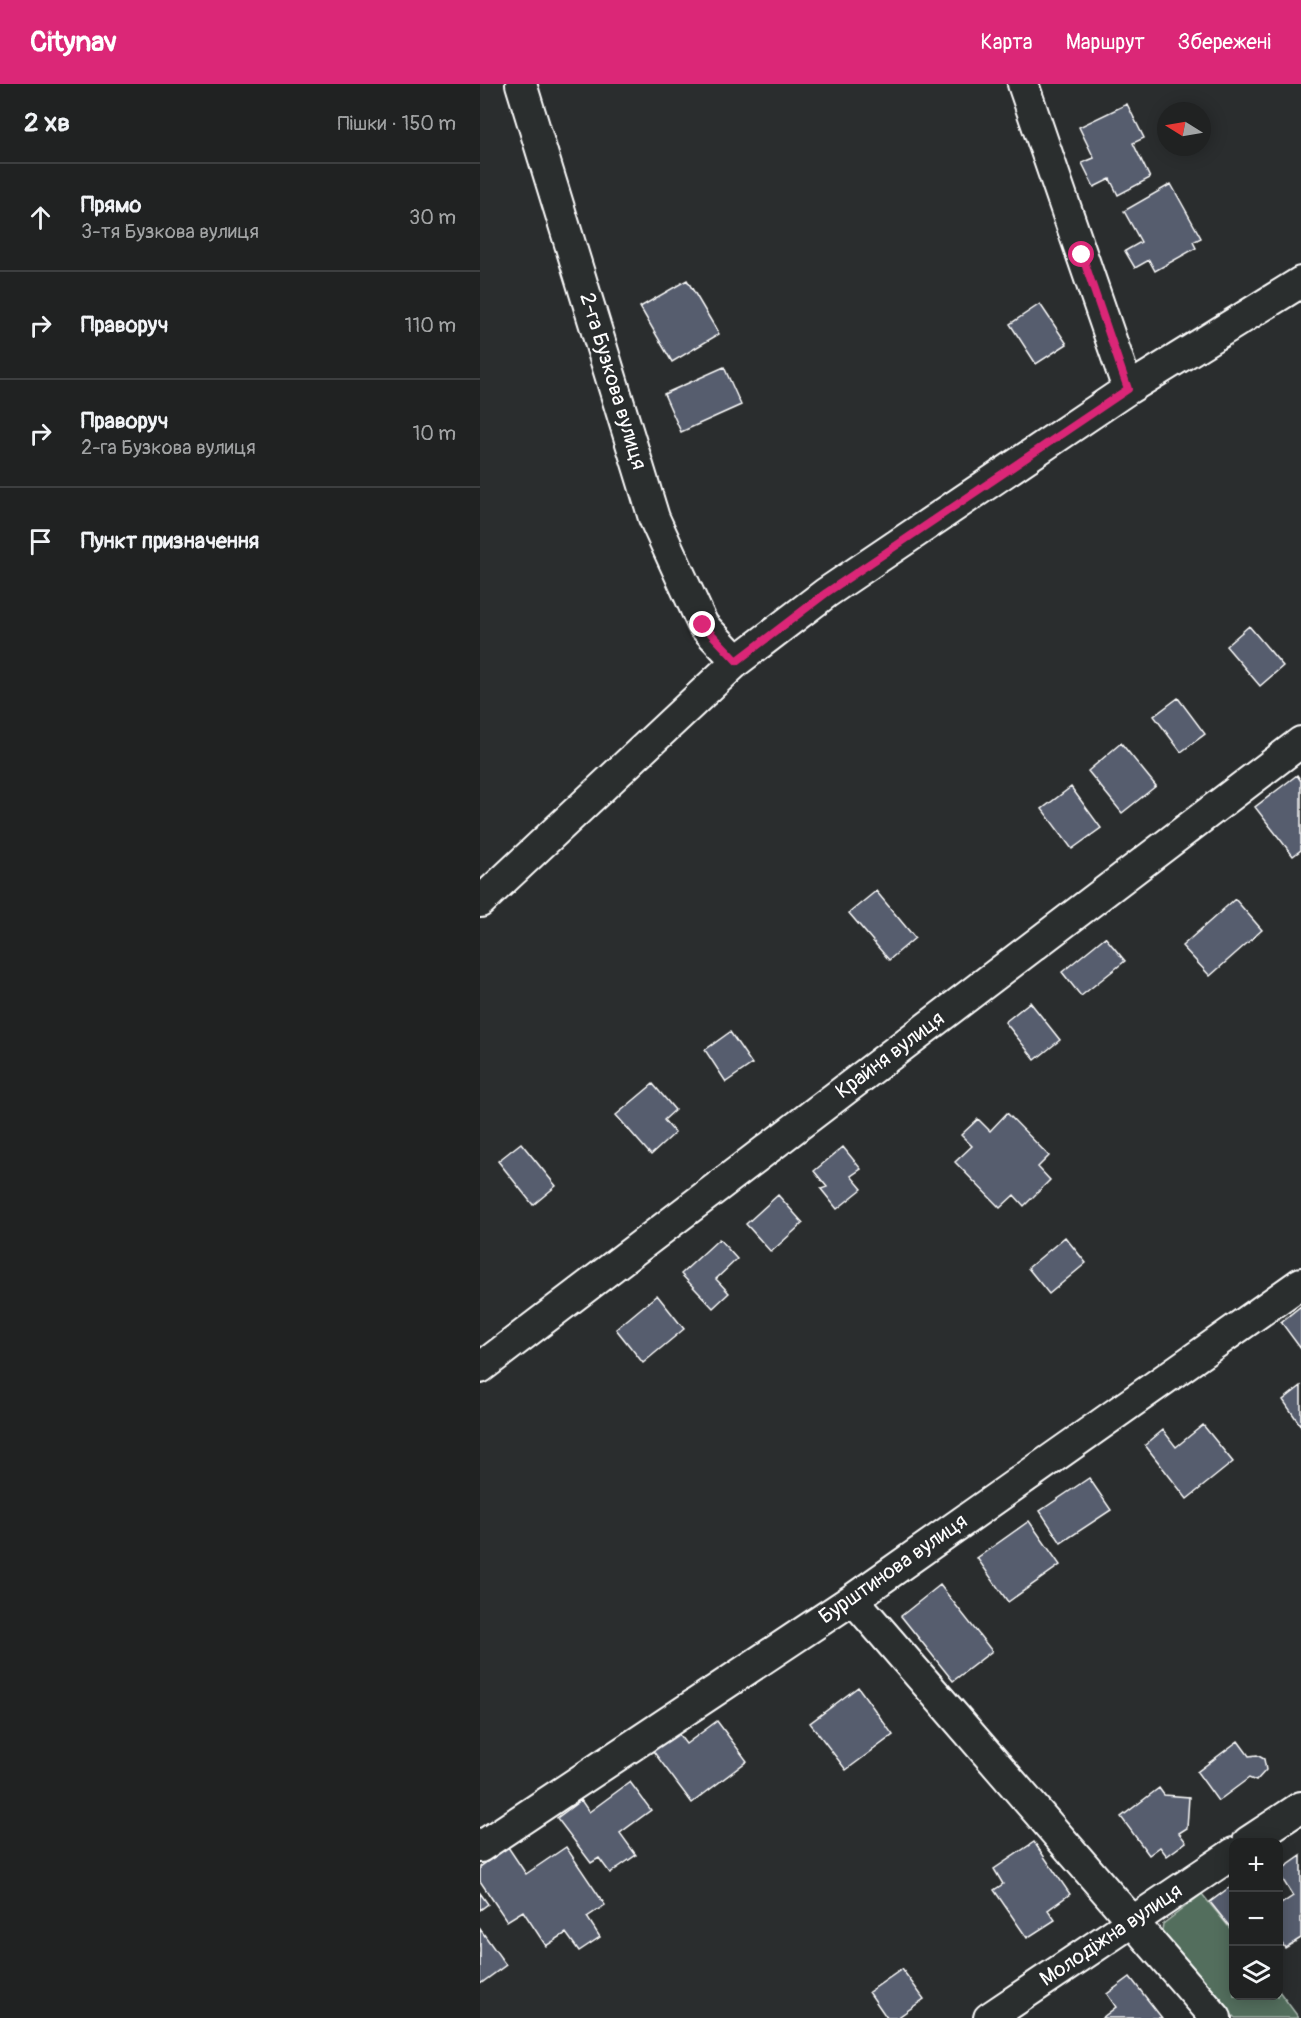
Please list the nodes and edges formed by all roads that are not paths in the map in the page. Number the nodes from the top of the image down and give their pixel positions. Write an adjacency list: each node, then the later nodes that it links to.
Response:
1 (521, 84): 5 (street, 2-га Бузкова вулиця)
2 (1023, 84): 4 (street)
3 (1301, 282): 4 (street)
4 (1128, 389): 5 (street)
5 (737, 661): 7 (street)
6 (1301, 742): 9 (street, Крайня вулиця)
7 (480, 902)
8 (1301, 1283): 10 (street, Бурштинова вулиця)
9 (480, 1368)
10 (853, 1599): 13 (street, Бурштинова вулиця); 15 (street)
11 (1301, 1807): 12 (street)
12 (1254, 1838)
13 (480, 1847)
14 (1229, 1855): 15 (street, Молодіжна вулиця)
15 (1131, 1922): 16 (street, Молодіжна вулиця); 17 (street)
16 (989, 2018)
17 (1216, 2018)

